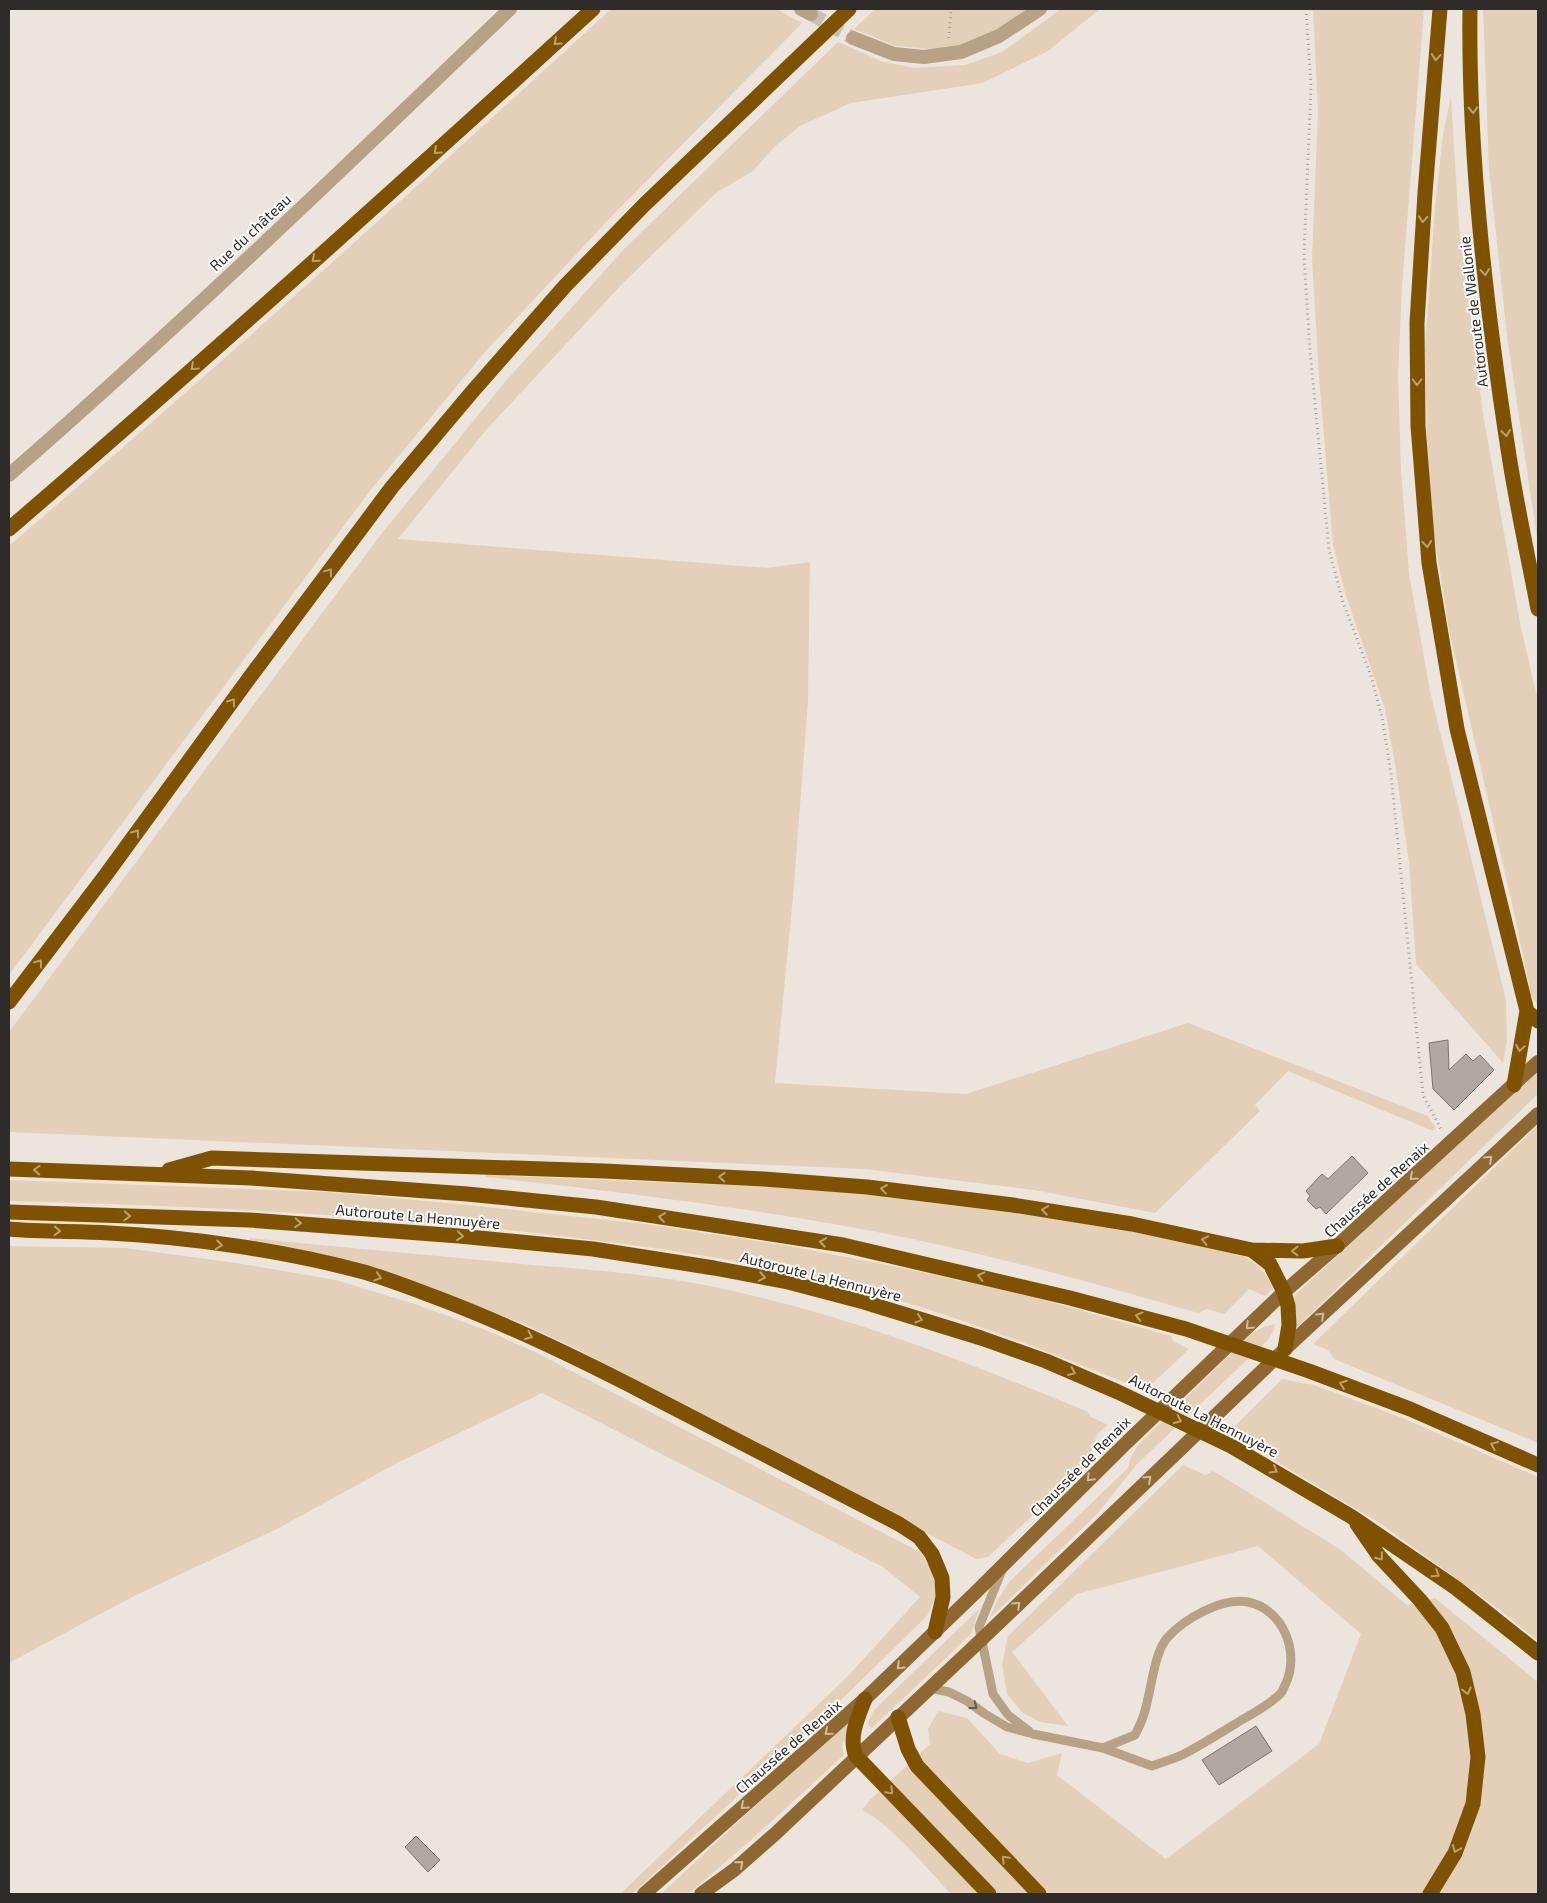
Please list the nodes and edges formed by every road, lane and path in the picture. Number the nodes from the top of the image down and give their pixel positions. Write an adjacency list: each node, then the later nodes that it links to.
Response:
1 (510, 9): 11 (street, Rue du château)
2 (593, 9): 12 (highway, one-way to 12)
3 (849, 9): 14 (highway, one-way to 3)
4 (951, 9): 10 (path)
5 (1040, 9): 10 (street)
6 (1306, 9): 19 (path)
7 (1440, 9): 15 (highway, one-way to 15)
8 (1470, 9): 13 (highway, Autoroute de Wallonie, one-way to 13)
9 (853, 38): 10 (street)
10 (949, 54)
11 (9, 476)
12 (9, 529)
13 (1538, 609)
14 (9, 1002)
15 (1532, 1016): 17 (highway, one-way to 17)
16 (1538, 1062): 17 (main road, Chaussée de Renaix)
17 (1514, 1085): 19 (main road, Chaussée de Renaix)
18 (1538, 1114): 27 (main road, one-way to 18)
19 (1449, 1145): 24 (main road, Chaussée de Renaix, one-way to 24)
20 (9, 1170): 21 (highway, Autoroute La Hennuyère, one-way to 20)
21 (155, 1174): 25 (highway, one-way to 21); 28 (highway, Autoroute La Hennuyère, one-way to 21)
22 (9, 1212): 29 (highway, Autoroute La Hennuyère, one-way to 29)
23 (9, 1229): 31 (highway, one-way to 31)
24 (1337, 1246): 25 (highway, one-way to 25); 26 (main road, Chaussée de Renaix)
25 (1252, 1250): 26 (highway)
26 (1284, 1292): 27 (highway); 30 (main road, Chaussée de Renaix, one-way to 30)
27 (1285, 1349): 32 (main road, one-way to 27)
28 (1538, 1466)
29 (1352, 1517): 33 (highway, Autoroute La Hennuyère, one-way to 33); 44 (highway, one-way to 44)
30 (1004, 1564): 31 (main road, Chaussée de Renaix); 32 (lane)
31 (935, 1632): 35 (main road, Chaussée de Renaix, one-way to 35)
32 (982, 1639): 34 (main road); 37 (lane)
33 (1538, 1653)
34 (929, 1688): 36 (main road); 37 (lane, one-way to 37)
35 (865, 1700): 39 (highway); 40 (main road, Chaussée de Renaix, one-way to 40)
36 (898, 1717): 39 (main road); 43 (highway, one-way to 36)
37 (1033, 1734): 38 (lane)
38 (1103, 1748): 38 (lane)
39 (856, 1756): 41 (main road, one-way to 39); 42 (highway, one-way to 42)
40 (644, 1894)
41 (702, 1894)
42 (989, 1894)
43 (1039, 1894)
44 (1430, 1894)

